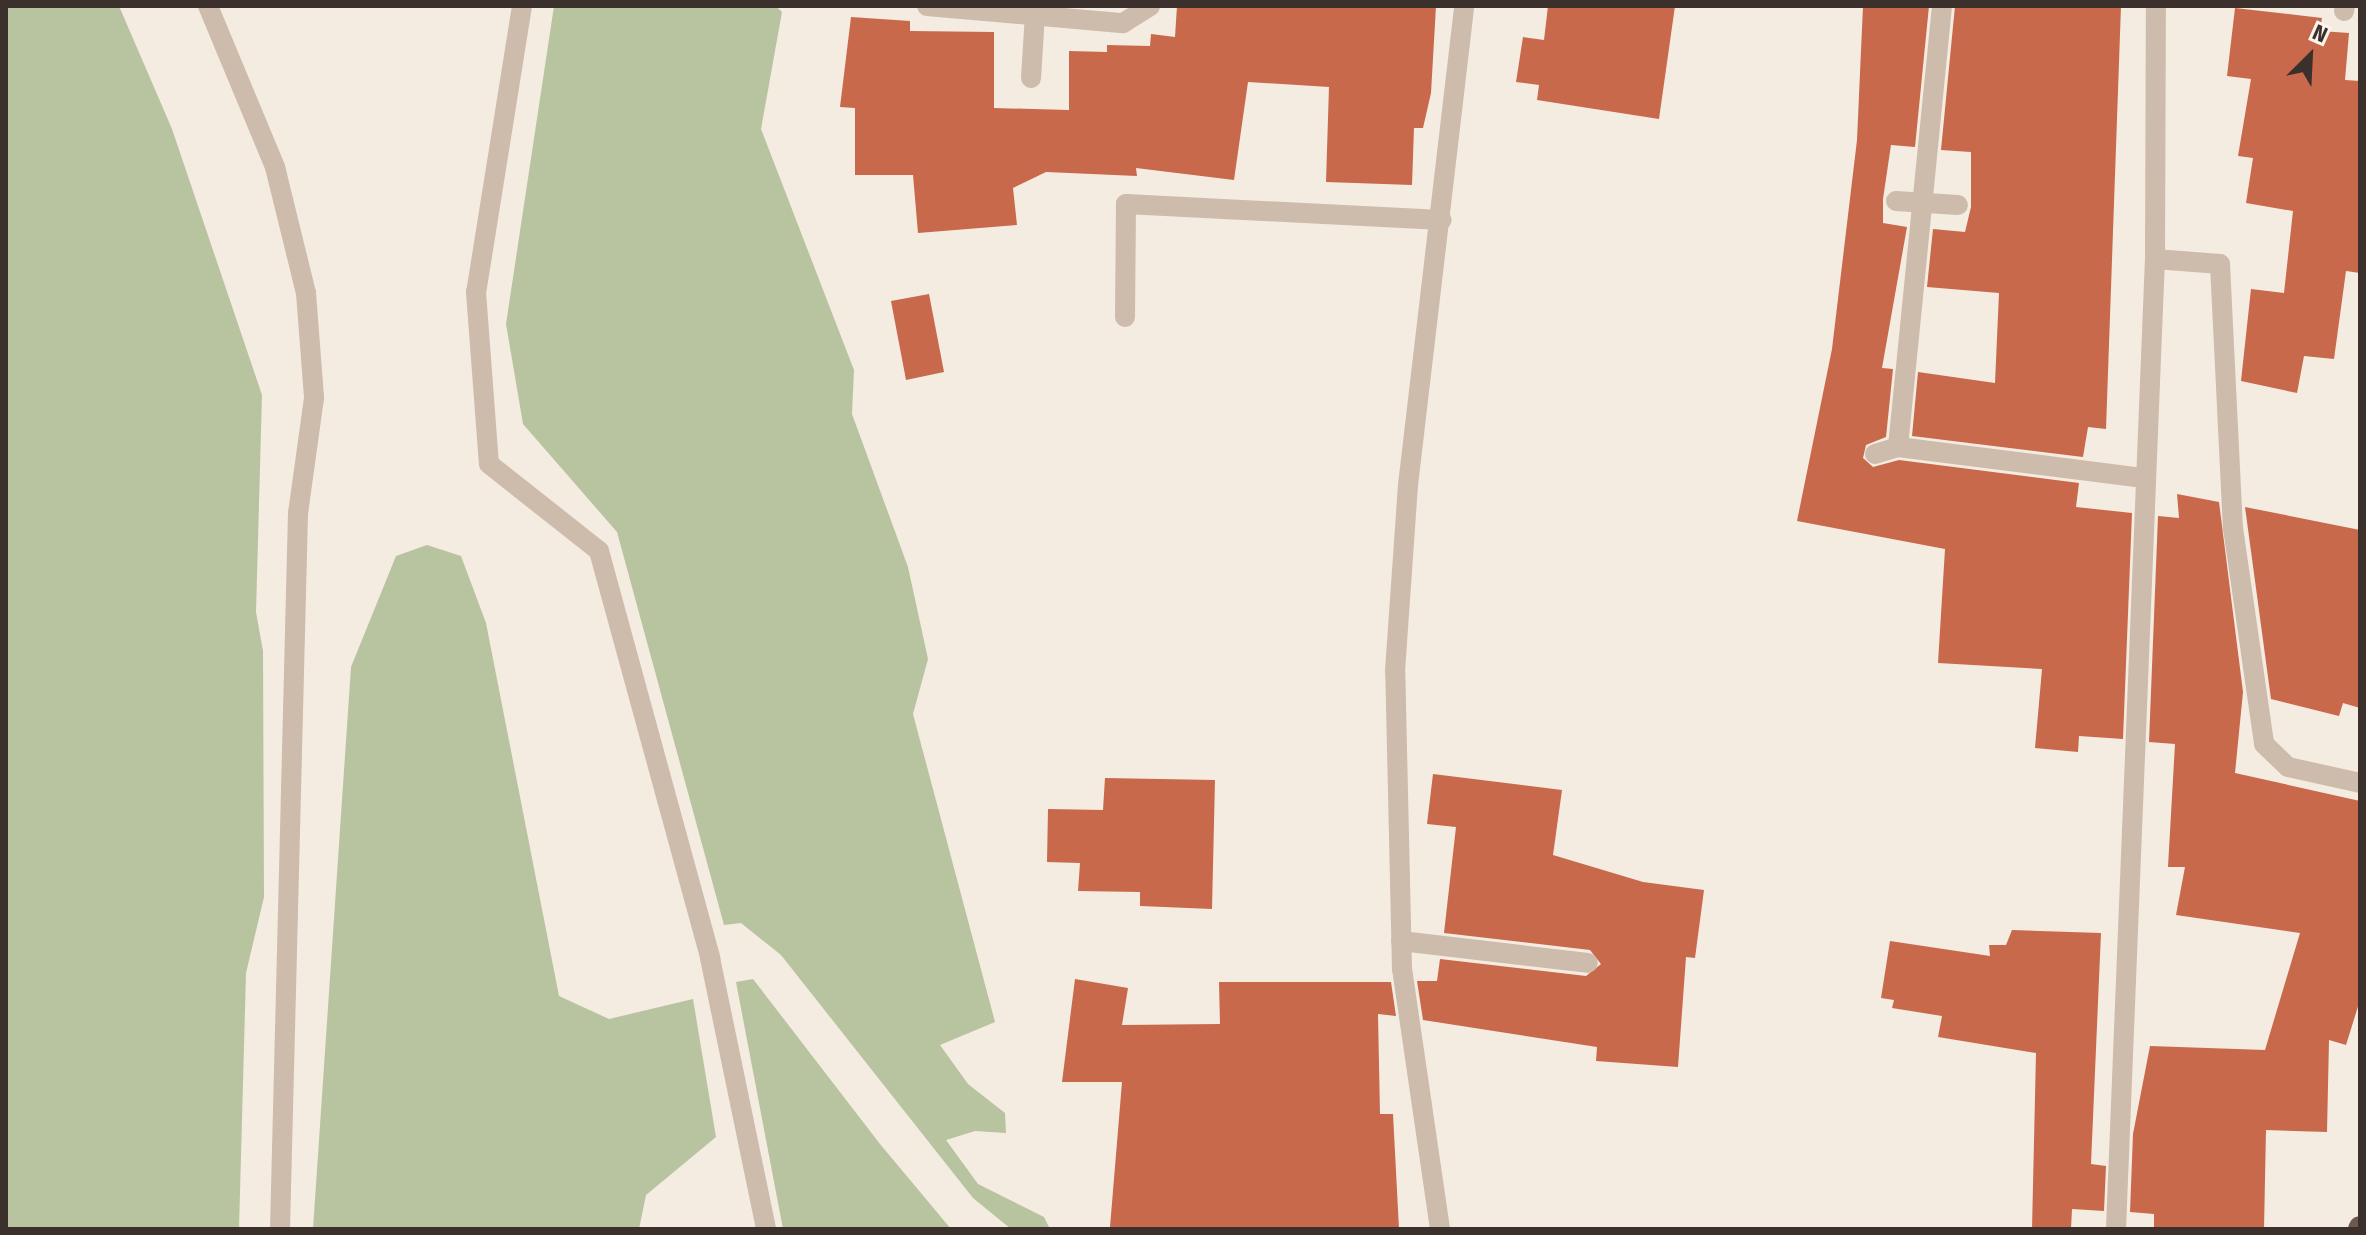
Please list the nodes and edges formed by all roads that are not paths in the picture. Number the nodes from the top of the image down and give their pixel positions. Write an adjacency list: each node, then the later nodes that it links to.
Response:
1 (208, 6): 22 (street)
2 (522, 6): 23 (street)
3 (927, 6): 8 (street)
4 (1150, 6): 8 (street)
5 (1464, 6): 13 (street)
6 (1942, 6): 11 (street)
7 (2156, 6): 14 (street)
8 (1035, 15): 9 (street)
9 (1031, 78)
10 (1896, 201): 11 (street)
11 (1923, 201): 12 (street); 16 (street)
12 (1958, 205)
13 (1442, 220): 15 (street); 20 (street)
14 (2155, 259): 18 (street); 19 (street)
15 (1125, 317)
16 (1898, 447): 17 (street); 18 (street)
17 (1875, 454)
18 (2142, 478): 25 (street)
19 (2360, 783)
20 (1401, 941): 21 (street); 24 (street)
21 (1588, 963)
22 (280, 1229)
23 (766, 1229)
24 (1440, 1229)
25 (2116, 1229)

